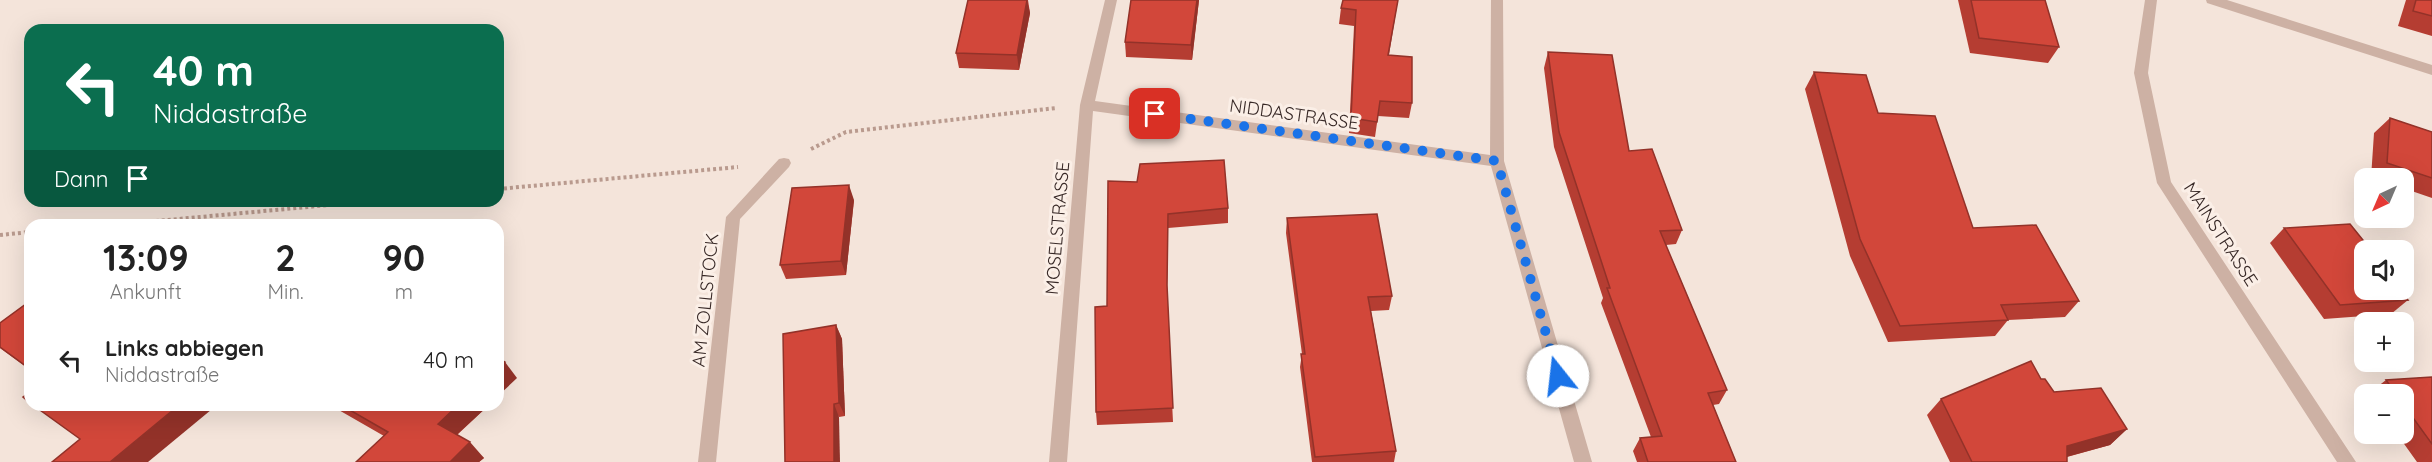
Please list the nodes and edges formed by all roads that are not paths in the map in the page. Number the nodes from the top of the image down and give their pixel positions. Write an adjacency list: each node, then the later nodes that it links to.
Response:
1 (1112, 0): 6 (street, MOSELSTRASSE)
2 (1497, 0): 7 (street)
3 (2151, 0): 12 (street, MAINSTRASSE)
4 (2212, 0): 5 (street)
5 (2432, 70)
6 (1087, 105): 7 (street, NIDDASTRASSE); 10 (street, MOSELSTRASSE)
7 (1497, 161): 11 (street)
8 (784, 162): 9 (street, AM ZOLLSTOCK)
9 (707, 462)
10 (1058, 462)
11 (1582, 462)
12 (2347, 462)

